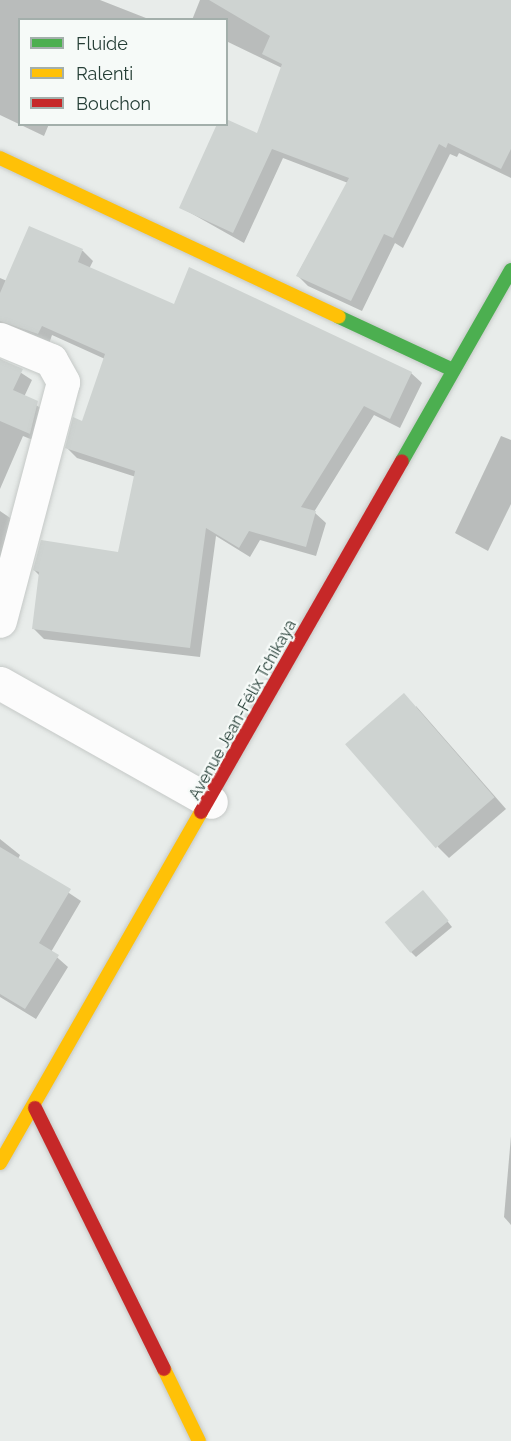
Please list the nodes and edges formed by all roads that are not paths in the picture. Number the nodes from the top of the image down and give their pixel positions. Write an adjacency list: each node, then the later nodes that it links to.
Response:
1 (0, 158): 4 (street)
2 (511, 270): 4 (street, Avenue Jean-Félix Tchikaya)
3 (0, 339): 5 (street)
4 (453, 370): 7 (street, Avenue Jean-Félix Tchikaya)
5 (0, 621)
6 (0, 683): 7 (street)
7 (211, 802): 8 (street, Avenue Jean-Félix Tchikaya)
8 (35, 1108): 9 (street, Avenue Jean-Félix Tchikaya); 10 (street)
9 (0, 1163)
10 (200, 1441)

